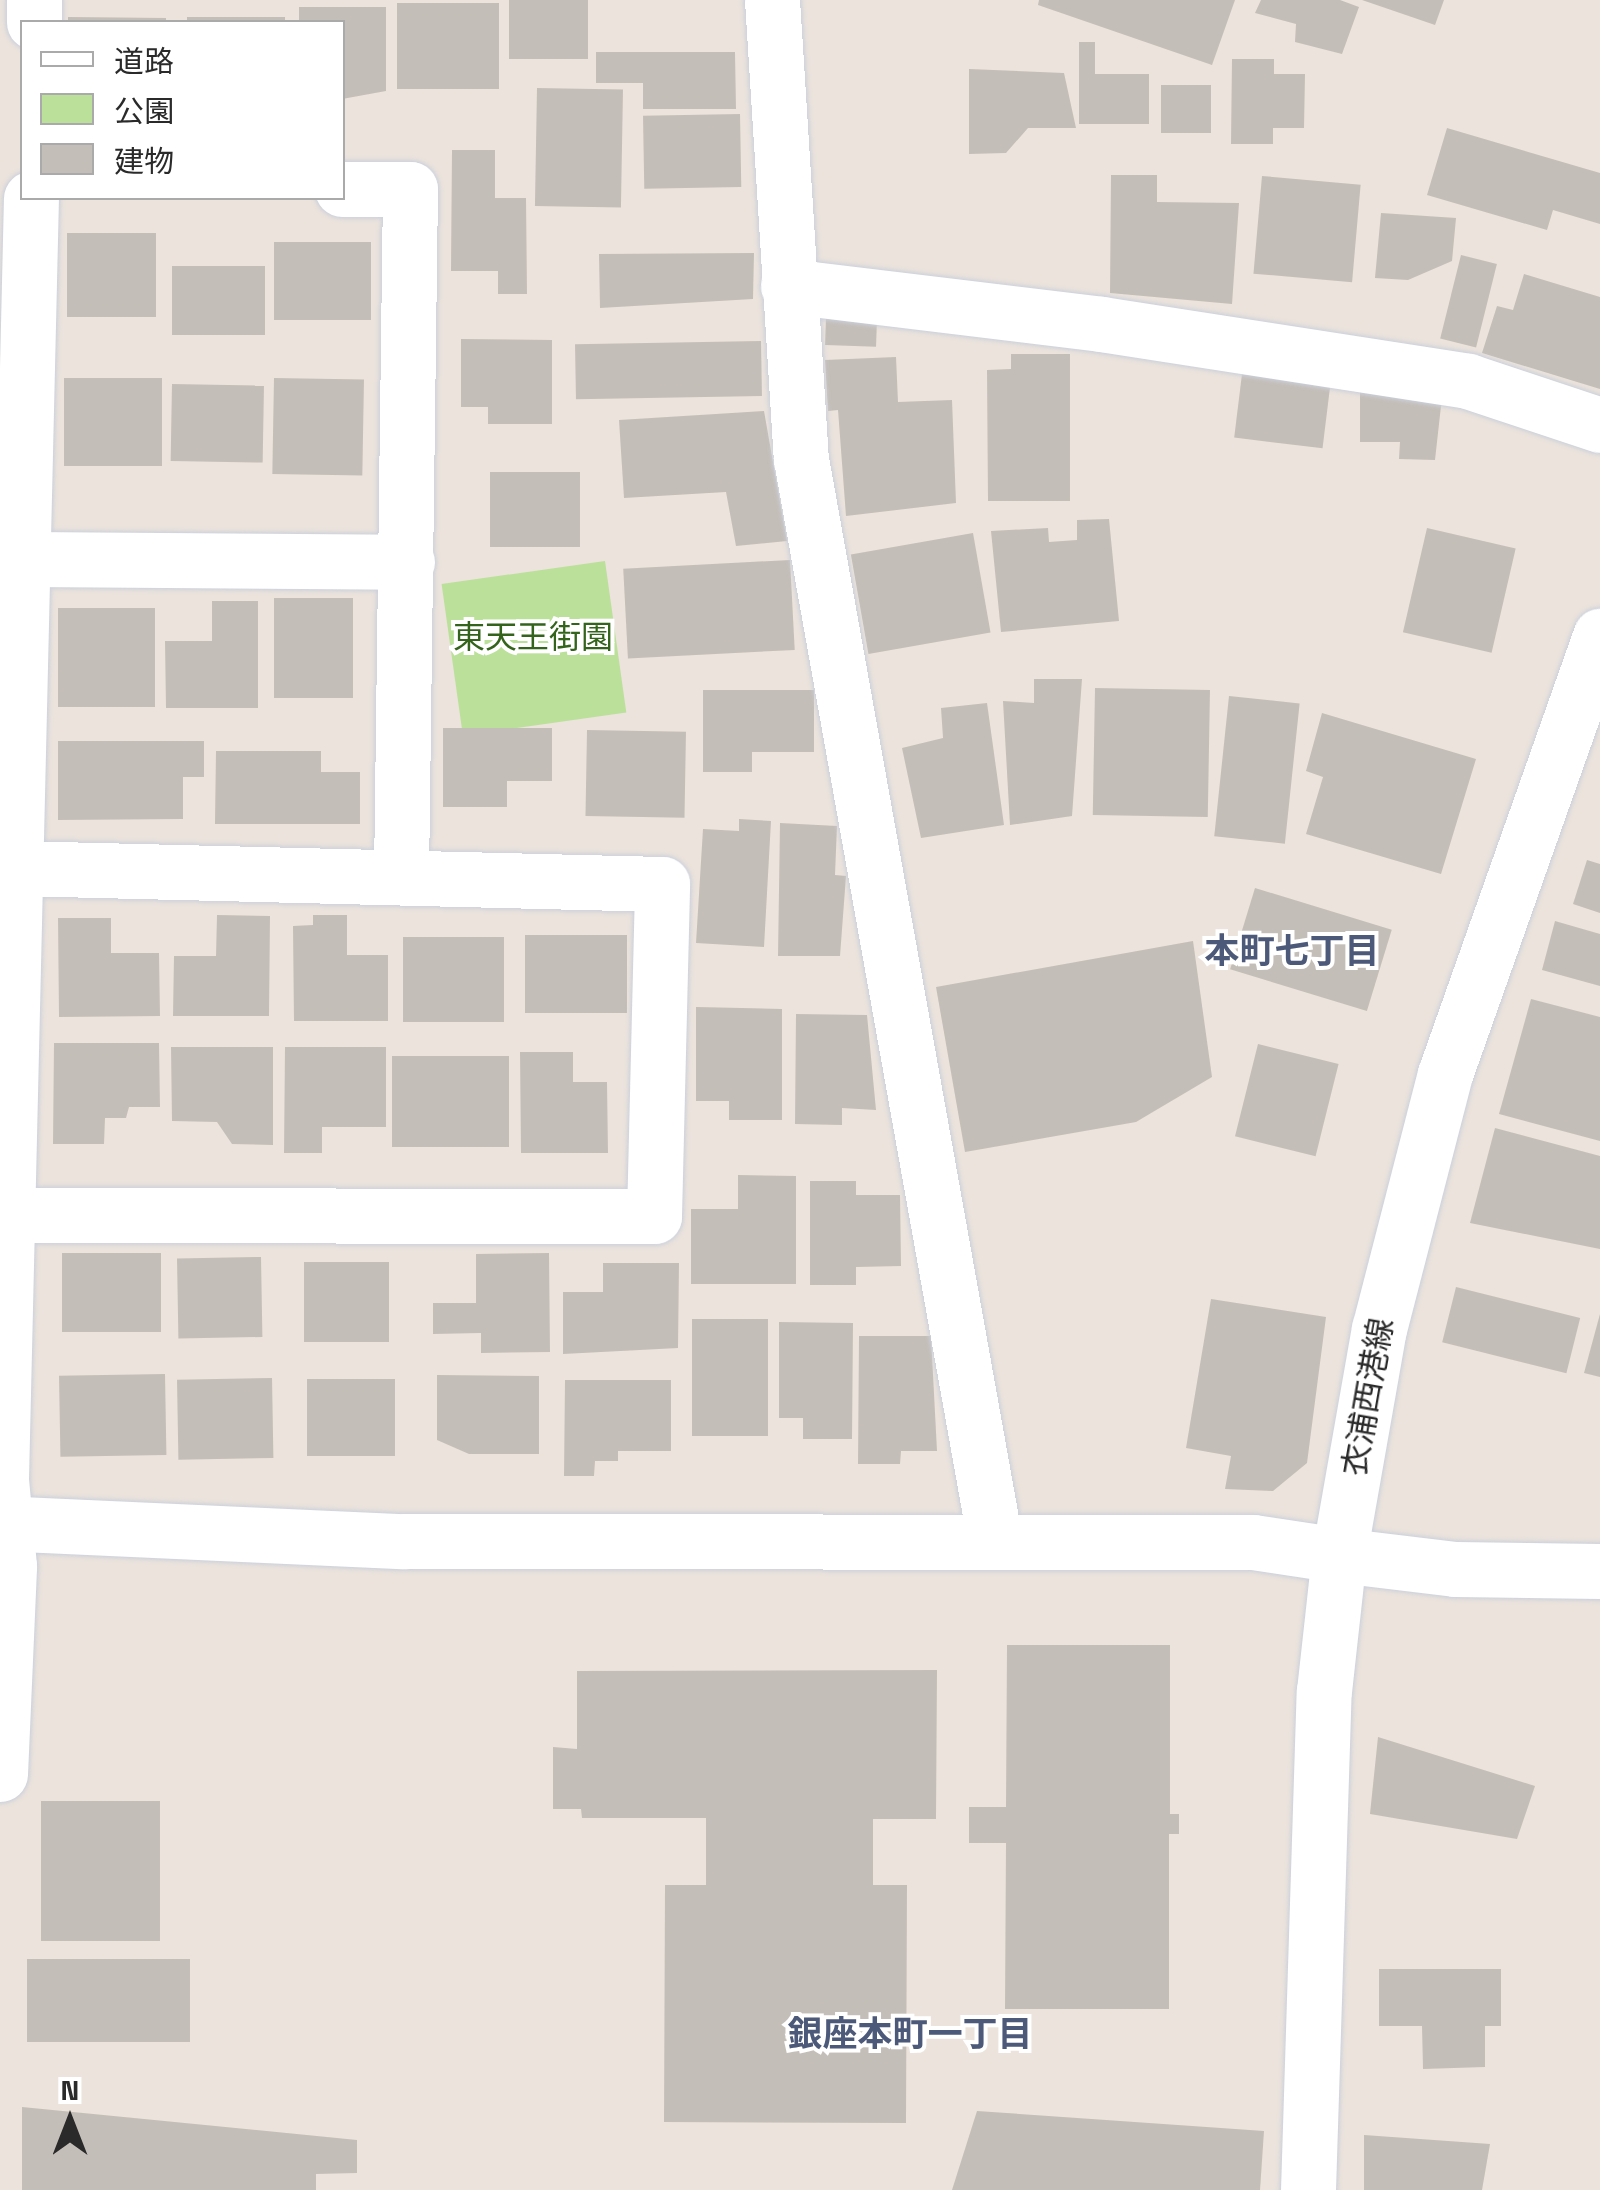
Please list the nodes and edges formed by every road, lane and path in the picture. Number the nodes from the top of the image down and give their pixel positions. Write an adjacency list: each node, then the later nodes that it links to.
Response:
1 (772, 0): 4 (street)
2 (345, 188): 7 (street)
3 (31, 200): 6 (street)
4 (788, 286): 5 (street); 14 (street)
5 (1600, 424)
6 (22, 559): 7 (street); 10 (street)
7 (406, 562): 11 (street)
8 (1600, 636): 9 (street, 衣浦西港線)
9 (1590, 696): 15 (street, 衣浦西港線)
10 (18, 868): 11 (street); 12 (street)
11 (401, 876): 12 (street)
12 (10, 1215): 13 (street)
13 (2, 1523): 14 (street); 17 (street)
14 (995, 1542): 15 (street)
15 (1338, 1555): 16 (street); 18 (street, 衣浦西港線)
16 (1600, 1571)
17 (0, 1774)
18 (1308, 2190)

